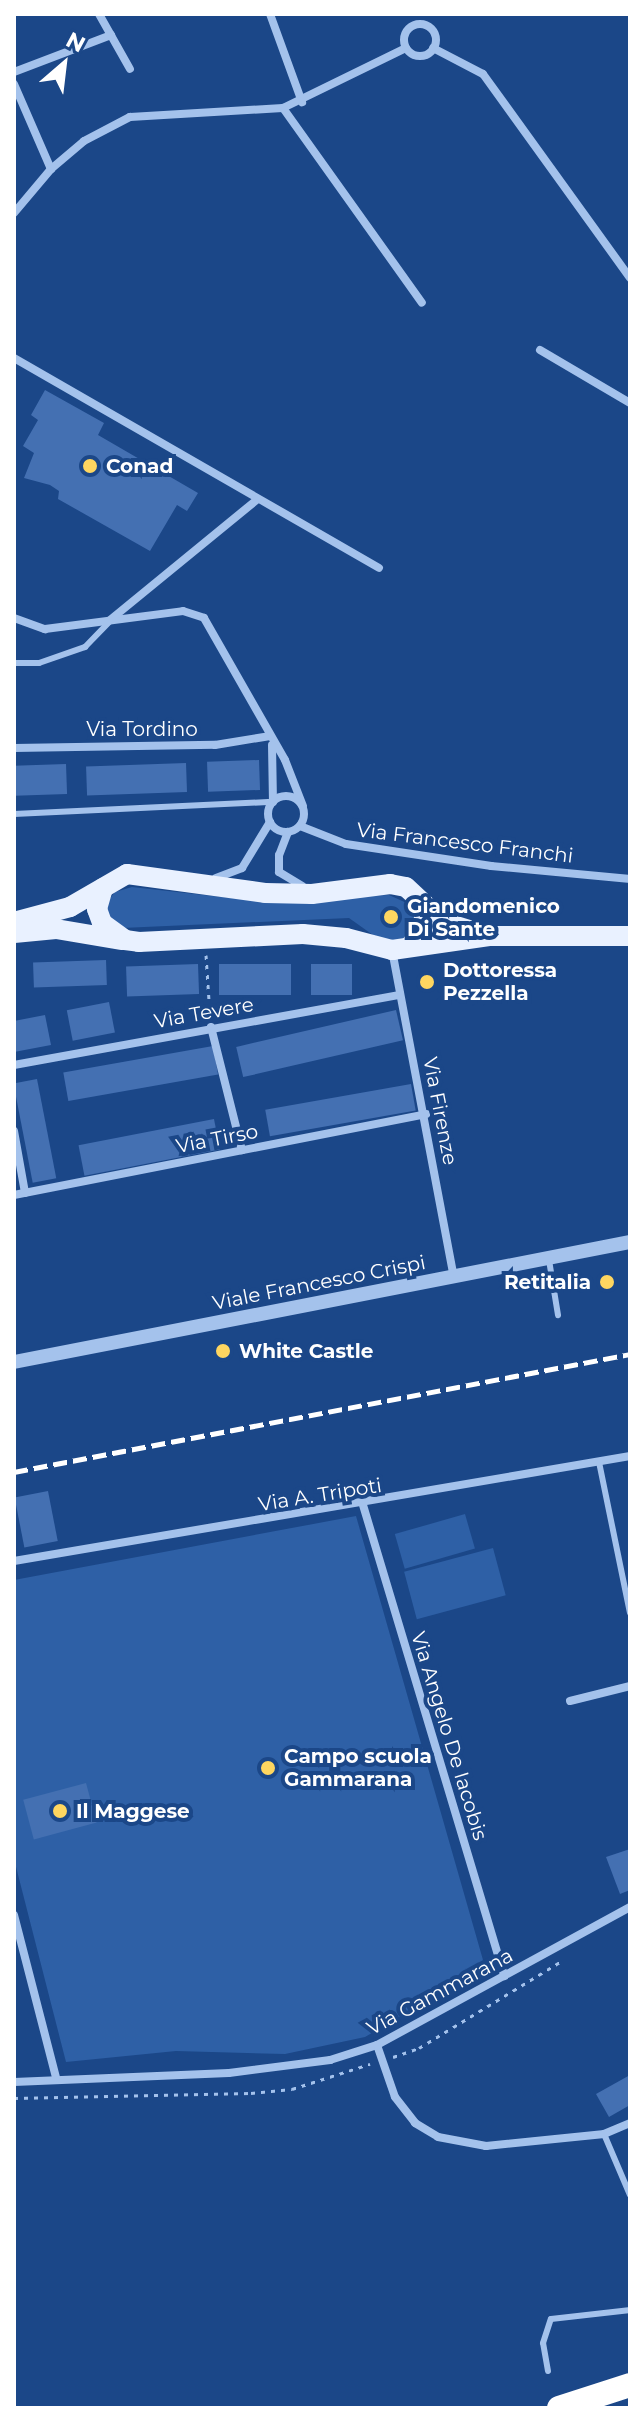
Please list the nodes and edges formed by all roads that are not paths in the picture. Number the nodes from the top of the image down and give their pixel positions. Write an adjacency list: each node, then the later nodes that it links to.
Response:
1 (99, 14): 4 (street)
2 (270, 14): 10 (street)
3 (421, 19): 5 (street); 6 (street)
4 (111, 35): 7 (street); 8 (street)
5 (406, 48): 6 (street); 10 (street)
6 (433, 48): 14 (street)
7 (130, 69)
8 (14, 72)
9 (14, 84): 12 (street)
10 (302, 102): 11 (street)
11 (283, 108): 12 (street); 15 (street)
12 (51, 169): 13 (street)
13 (14, 213)
14 (630, 278)
15 (422, 303)
16 (540, 350): 18 (street)
17 (14, 358): 19 (street)
18 (630, 403)
19 (258, 499): 20 (street); 22 (street)
20 (379, 568)
21 (14, 618): 22 (street)
22 (109, 621): 23 (lane); 24 (street)
23 (14, 663)
24 (270, 736): 25 (street, Via Tordino); 26 (street); 27 (street)
25 (14, 748)
26 (273, 802): 27 (street); 28 (lane); 29 (street)
27 (303, 806): 30 (street)
28 (14, 814)
29 (270, 822): 31 (street); 33 (street)
30 (300, 826): 31 (street); 32 (street, Via Francesco Franchi)
31 (288, 832): 35 (street)
32 (630, 879)
33 (189, 881): 34 (main road); 35 (main road)
34 (103, 888): 37 (main road); 41 (main road)
35 (327, 889): 36 (main road)
36 (425, 905): 39 (main road); 42 (main road)
37 (14, 922)
38 (14, 933): 41 (main road)
39 (489, 936): 40 (main road); 42 (main road)
40 (630, 936)
41 (125, 940): 42 (main road)
42 (400, 948): 43 (street, Via Firenze)
43 (400, 995): 44 (street, Via Tevere); 46 (street, Via Firenze)
44 (211, 1027): 45 (street, Via Tevere); 48 (street)
45 (14, 1065)
46 (426, 1114): 48 (street, Via Tirso); 53 (street, Via Firenze)
47 (14, 1131): 49 (street)
48 (242, 1150): 49 (street, Via Tirso)
49 (25, 1193): 50 (street, Via Tirso)
50 (14, 1195)
51 (630, 1242): 52 (street, Viale Francesco Crispi)
52 (549, 1259): 53 (street, Viale Francesco Crispi); 54 (lane)
53 (454, 1278): 55 (street, Viale Francesco Crispi)
54 (558, 1315)
55 (14, 1362)
56 (630, 1456): 57 (street, Via A. Tripoti)
57 (599, 1462): 58 (street, Via A. Tripoti); 60 (lane)
58 (363, 1505): 59 (street, Via A. Tripoti); 65 (street, Via Angelo De Iacobis)
59 (14, 1561)
60 (630, 1613)
61 (630, 1686): 62 (street)
62 (570, 1701)
63 (630, 1907): 65 (street, Via Gammarana)
64 (14, 1915): 67 (street)
65 (504, 1976): 66 (street, Via Gammarana)
66 (377, 2045): 67 (street, Via Gammarana); 70 (street)
67 (56, 2077): 68 (street, Via Gammarana)
68 (14, 2082)
69 (630, 2123): 70 (street)
70 (604, 2134): 71 (lane)
71 (630, 2195)
72 (630, 2310): 73 (lane)
73 (548, 2371)
74 (630, 2385): 75 (highway)
75 (559, 2408)

